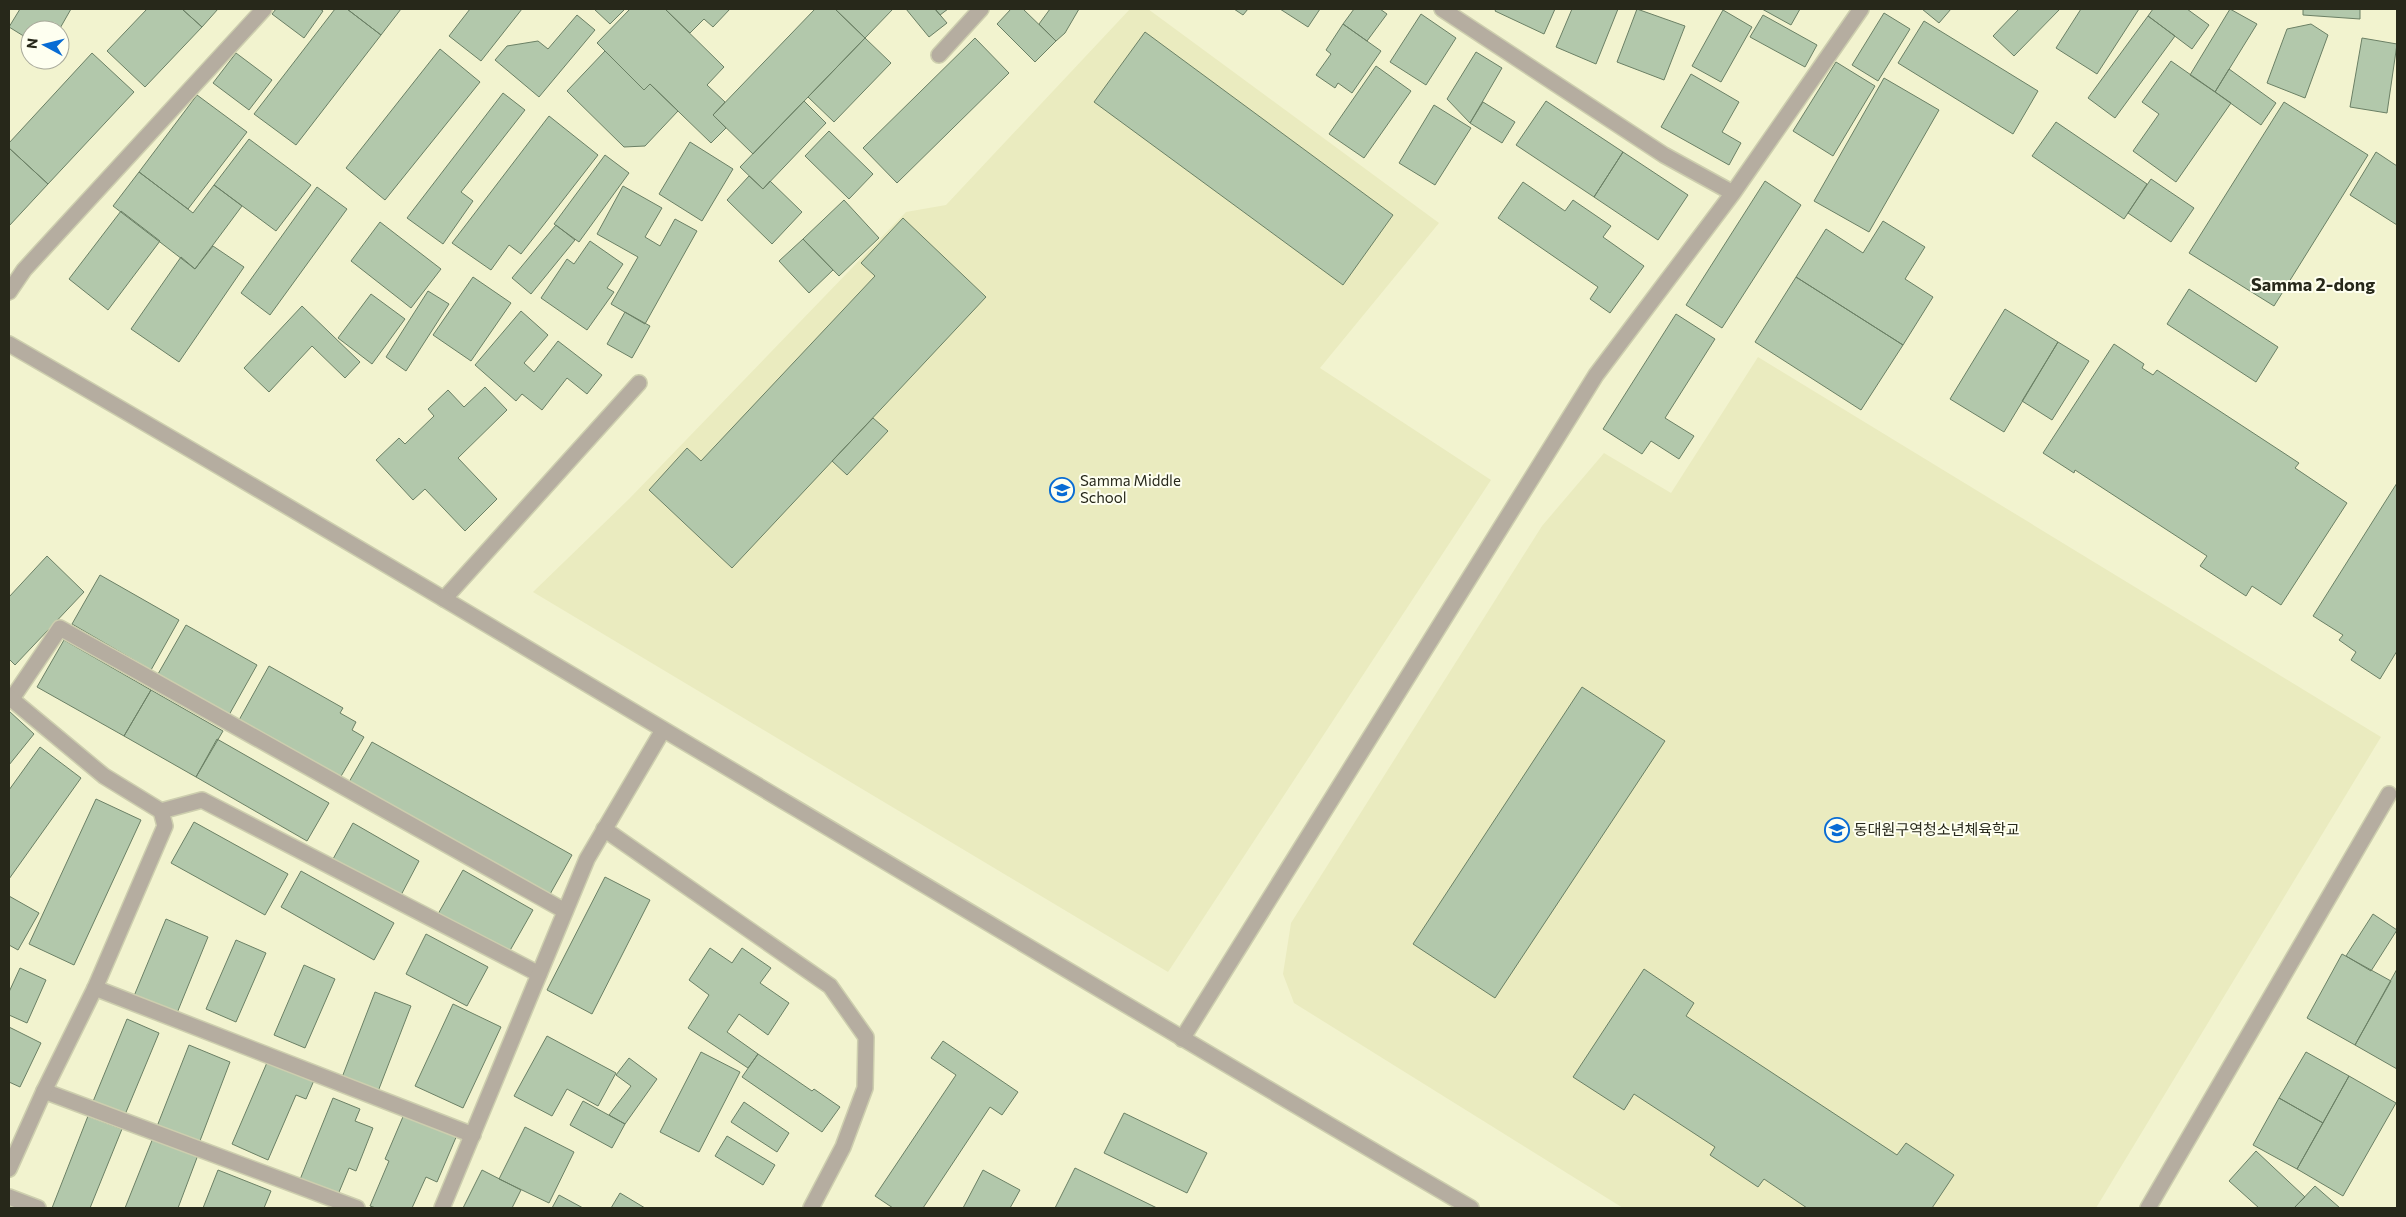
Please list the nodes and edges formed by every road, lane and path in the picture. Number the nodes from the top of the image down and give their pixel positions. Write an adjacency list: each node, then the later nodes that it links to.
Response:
1 (264, 9): 7 (street)
2 (981, 9): 5 (street)
3 (1442, 9): 6 (street)
4 (1862, 9): 6 (street)
5 (939, 55)
6 (1733, 193): 19 (street)
7 (9, 292)
8 (9, 344): 10 (street)
9 (639, 383): 10 (street)
10 (444, 599): 12 (street)
11 (10, 699): 14 (street); 16 (street)
12 (662, 730): 15 (street); 19 (street)
13 (2389, 794): 29 (street)
14 (161, 810): 17 (street); 18 (street)
15 (604, 829): 16 (street); 27 (street)
16 (565, 911): 17 (street)
17 (539, 974): 21 (street)
18 (95, 988): 20 (street); 21 (street)
19 (1182, 1039): 28 (street)
20 (44, 1091): 22 (street); 25 (street)
21 (473, 1135): 26 (street)
22 (9, 1169)
23 (9, 1197): 24 (street)
24 (38, 1208)
25 (357, 1208)
26 (442, 1208)
27 (811, 1208)
28 (1470, 1208)
29 (2148, 1208)

